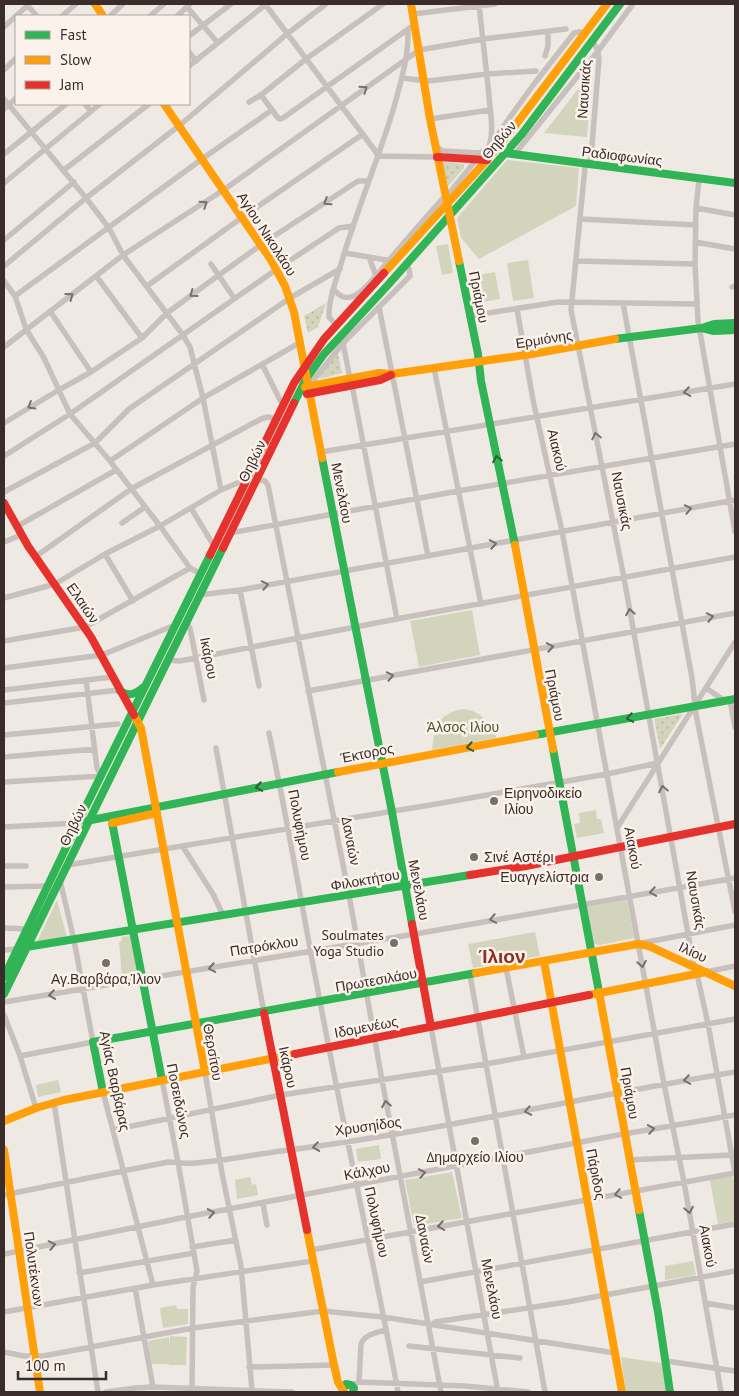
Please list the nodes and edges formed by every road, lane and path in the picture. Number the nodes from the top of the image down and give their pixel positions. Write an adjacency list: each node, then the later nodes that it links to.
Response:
1 (28, 4): 18 (street); 19 (street)
2 (76, 4): 20 (street)
3 (95, 4): 21 (street)
4 (123, 4): 22 (street)
5 (164, 4): 23 (street)
6 (231, 4): 26 (street)
7 (265, 4): 31 (street); 35 (street)
8 (326, 4): 31 (street)
9 (383, 4): 41 (street)
10 (411, 4): 17 (street, Πριάμου)
11 (495, 4): 16 (street)
12 (607, 4): 77 (street, Θηβών)
13 (620, 4): 34 (street, Θηβών)
14 (633, 4): 37 (street)
15 (189, 5): 24 (street); 26 (street)
16 (479, 5): 17 (street); 33 (street)
17 (413, 14): 28 (street, Πριάμου)
18 (17, 15)
19 (36, 15)
20 (63, 15)
21 (102, 15)
22 (111, 15)
23 (151, 15)
24 (178, 15)
25 (15, 16): 27 (street)
26 (203, 24): 32 (street); 35 (street)
27 (4, 27)
28 (411, 27): 36 (street, Πριάμου); 42 (street); 50 (street)
29 (566, 29): 30 (street)
30 (548, 32): 33 (street); 39 (street)
31 (287, 34): 41 (street); 65 (street)
32 (190, 35)
33 (483, 39): 36 (street); 47 (street)
34 (593, 41): 37 (street, Ναυσικάς); 70 (street, Θηβών)
35 (218, 43): 43 (street)
36 (419, 50): 42 (street); 49 (street, Πριάμου)
37 (598, 51): 72 (street); 78 (street, Ναυσικάς)
38 (190, 53): 43 (street)
39 (545, 56)
40 (15, 59): 45 (street)
41 (306, 59): 50 (street); 51 (street)
42 (406, 59): 48 (street); 59 (street, one-way to 42)
43 (196, 61): 44 (street)
44 (190, 65)
45 (4, 70)
46 (536, 71): 47 (street)
47 (487, 74): 49 (street); 62 (street)
48 (402, 78): 49 (street); 73 (street)
49 (424, 81): 64 (street, Πριάμου)
50 (326, 86): 59 (street); 61 (street)
51 (261, 95): 53 (street); 61 (street)
52 (4, 99): 60 (street)
53 (249, 102)
54 (65, 105): 66 (street)
55 (86, 105): 63 (street)
56 (99, 105): 63 (street)
57 (148, 105): 79 (street)
58 (165, 105): 65 (street, Αγίου Νικολάου)
59 (341, 105): 67 (street); 85 (street)
60 (6, 107): 66 (street)
61 (272, 110): 75 (street)
62 (490, 110): 64 (street); 68 (street)
63 (91, 111): 69 (street)
64 (430, 119): 68 (street, Πριάμου)
65 (179, 126): 75 (street, Αγίου Νικολάου); 87 (street)
66 (30, 131): 69 (street); 71 (street)
67 (363, 134): 73 (street); 92 (street)
68 (435, 146): 74 (street, Πριάμου)
69 (44, 149): 79 (street); 83 (street)
70 (506, 153): 72 (street, Ραδιοφωνίας); 91 (street, Θηβών)
71 (4, 154)
72 (514, 155): 78 (street, Ραδιοφωνίας)
73 (379, 156): 74 (street); 81 (street)
74 (437, 156): 76 (street); 86 (street, Πριάμου)
75 (202, 159): 85 (street, Αγίου Νικολάου); 96 (street)
76 (476, 160): 77 (street); 86 (street)
77 (486, 160): 88 (street, Θηβών)
78 (588, 164): 80 (street, Ραδιοφωνίας); 93 (street, Ναυσικάς)
79 (64, 170): 82 (street)
80 (699, 178): 84 (street, Ραδιοφωνίας); 89 (street)
81 (369, 180): 95 (street); 101 (street, one-way to 101)
82 (74, 182): 87 (street); 99 (street)
83 (4, 183)
84 (735, 183)
85 (224, 190): 92 (street, Αγίου Νικολάου); 104 (street, one-way to 85)
86 (444, 196): 88 (street, Πριάμου); 106 (street)
87 (86, 198): 96 (street); 110 (street)
88 (446, 205): 91 (street, Πριάμου); 106 (street, Θηβών)
89 (696, 208): 90 (street); 94 (street)
90 (735, 215)
91 (449, 216): 97 (street, Θηβών); 98 (street, Πριάμου)
92 (242, 217): 101 (street, Αγίου Νικολάου); 118 (street)
93 (580, 219): 94 (street); 107 (street, Ναυσικάς)
94 (696, 225): 100 (street)
95 (353, 226): 103 (street); 112 (street)
96 (108, 228): 104 (street); 120 (street)
97 (433, 234): 98 (street); 111 (street, Θηβών)
98 (453, 236): 130 (street, Πριάμου)
99 (4, 240)
100 (695, 242): 102 (street); 109 (street)
101 (261, 245): 112 (street, Αγίου Νικολάου); 114 (street)
102 (735, 249)
103 (345, 252): 105 (street); 113 (street)
104 (123, 255): 116 (street); 118 (street)
105 (369, 257): 106 (street); 115 (street)
106 (392, 261): 115 (street); 132 (street, Θηβών)
107 (577, 261): 109 (street); 123 (street, Ναυσικάς)
108 (211, 264): 114 (street)
109 (695, 264): 125 (street)
110 (4, 266)
111 (406, 266): 126 (street); 154 (street, Θηβών)
112 (277, 269): 121 (street); 122 (street, Αγίου Νικολάου)
113 (340, 269): 119 (street); 122 (street)
114 (219, 275): 121 (street); 129 (street, one-way to 129)
115 (376, 276): 119 (street)
116 (96, 277): 128 (street, one-way to 116); 138 (street)
117 (4, 283): 120 (street)
118 (147, 286): 129 (street)
119 (334, 290): 132 (street)
120 (15, 296): 133 (street)
121 (234, 298): 136 (street)
122 (290, 298): 140 (street, Αγίου Νικολάου); 146 (street)
123 (571, 302): 124 (street); 127 (street); 142 (street, Ναυσικάς)
124 (623, 303): 125 (street); 137 (street)
125 (696, 304): 134 (street)
126 (378, 307): 141 (street); 151 (street)
127 (517, 309): 130 (street); 144 (street, Αιακού)
128 (50, 311): 133 (street); 150 (street)
129 (167, 313): 136 (street); 138 (street)
130 (469, 316): 145 (street, Πριάμου)
131 (735, 323): 134 (street)
132 (336, 326): 139 (street, Θηβών)
133 (26, 329): 143 (street); 156 (street)
134 (701, 329): 135 (street); 137 (street, Ερμιόνης); 155 (street)
135 (735, 330)
136 (183, 335): 146 (street); 162 (street)
137 (629, 336): 142 (street, Ερμιόνης); 159 (street)
138 (142, 338): 150 (street)
139 (324, 339): 140 (street); 148 (street, Θηβών)
140 (301, 342): 147 (street); 148 (street, Αγίου Νικολάου)
141 (343, 343): 152 (street); 154 (street)
142 (578, 346): 144 (street, Ερμιόνης); 161 (street, Ναυσικάς)
143 (4, 347)
144 (524, 355): 145 (street, Ερμιόνης); 163 (street, Αιακού)
145 (479, 362): 149 (street, Ερμιόνης); 166 (street, Πριάμου)
146 (195, 364): 158 (street); 169 (street)
147 (262, 364): 158 (street); 160 (street)
148 (304, 367): 154 (street, Αγίου Νικολάου); 154 (street, Θηβών)
149 (434, 368): 151 (street, Ερμιόνης); 167 (street)
150 (92, 372): 156 (street)
151 (392, 374): 152 (street, Ερμιόνης); 168 (street)
152 (351, 382): 154 (street, Ερμιόνης); 172 (street)
153 (735, 384): 155 (street)
154 (304, 386): 157 (street, Ερμιόνης); 160 (street, Θηβών); 174 (street, Μενελάου)
155 (710, 388): 159 (street, one-way to 159); 173 (street)
156 (58, 391): 162 (street); 165 (street, one-way to 165)
157 (297, 396): 182 (street, Θηβών)
158 (203, 398): 171 (street); 177 (street)
159 (641, 400): 161 (street); 176 (street)
160 (283, 406): 164 (street, Θηβών)
161 (590, 408): 163 (street); 178 (street, Ναυσικάς, one-way to 161)
162 (70, 414): 169 (street); 175 (street)
163 (537, 417): 166 (street); 180 (street, Αιακού)
164 (277, 419): 171 (street); 181 (street, Θηβών)
165 (4, 423)
166 (490, 424): 167 (street); 183 (street, Πριάμου, one-way to 166)
167 (447, 432): 168 (street); 186 (street)
168 (404, 439): 172 (street); 188 (street)
169 (95, 443): 177 (street); 187 (street)
170 (735, 444): 173 (street)
171 (212, 445): 184 (street); 185 (street)
172 (364, 445): 174 (street); 192 (street)
173 (720, 446): 176 (street); 189 (street)
174 (321, 452): 195 (street, Μενελάου)
175 (4, 456)
176 (652, 459): 178 (street); 194 (street)
177 (110, 462): 179 (street)
178 (602, 467): 180 (street); 196 (street, Ναυσικάς)
179 (116, 470): 184 (street); 200 (street)
180 (550, 475): 183 (street); 201 (street, Αιακού)
181 (247, 479): 185 (street); 207 (street, Θηβών)
182 (257, 479): 199 (street, Δαναών); 203 (street, Θηβών)
183 (502, 484): 186 (street); 205 (street, Πριάμου)
184 (131, 489): 191 (street); 211 (street)
185 (221, 490): 193 (street)
186 (458, 491): 188 (street); 208 (street)
187 (4, 492)
188 (416, 500): 192 (street); 210 (street)
189 (732, 500): 194 (street, one-way to 189); 202 (street)
190 (4, 503): 200 (street, Ελαιών)
191 (145, 507): 197 (street); 198 (street)
192 (376, 507): 195 (street); 213 (street)
193 (191, 508): 198 (street); 207 (street)
194 (661, 514): 196 (street); 215 (street)
195 (334, 515): 199 (street); 216 (street, Μενελάου)
196 (613, 522): 201 (street); 218 (street, Ναυσικάς)
197 (122, 523)
198 (160, 526): 209 (street); 214 (street)
199 (276, 526): 203 (street); 219 (street, Δαναών)
200 (16, 527): 204 (street, Ελαιών)
201 (562, 531): 205 (street); 221 (street, Αιακού)
202 (735, 532)
203 (230, 533): 223 (street, Θηβών)
204 (21, 535): 206 (street); 211 (street, Ελαιών)
205 (514, 540): 208 (street, one-way to 205); 224 (street, Πριάμου)
206 (4, 542)
207 (214, 546): 217 (street, Θηβών)
208 (470, 548): 210 (street); 227 (street)
209 (105, 554): 220 (street); 226 (street)
210 (428, 556): 213 (street)
211 (35, 557): 220 (street, Ελαιών)
212 (735, 558): 215 (street)
213 (386, 564): 216 (street); 229 (street)
214 (190, 568): 217 (street); 226 (street)
215 (671, 569): 218 (street); 231 (street)
216 (344, 571): 219 (street); 234 (street, Μενελάου)
217 (201, 574): 232 (street, Θηβών)
218 (624, 578): 221 (street); 235 (street, Ναυσικάς, one-way to 218)
219 (287, 581): 222 (street, one-way to 219); 236 (street, Δαναών)
220 (55, 584): 225 (street); 233 (street, Ελαιών)
221 (572, 587): 224 (street); 238 (street, Αιακού)
222 (240, 590): 223 (street); 240 (street)
223 (199, 595): 230 (street, Θηβών)
224 (524, 596): 227 (street); 241 (street, Πριάμου)
225 (4, 598)
226 (133, 601): 233 (street)
227 (481, 604): 229 (street)
228 (735, 612): 231 (street, one-way to 228)
229 (397, 619): 234 (street)
230 (186, 622): 243 (street, Ικάρου); 244 (street, Θηβών)
231 (682, 623): 235 (street); 259 (street)
232 (175, 625): 242 (street); 249 (street, Θηβών)
233 (85, 627): 237 (street); 242 (street, Ελαιών)
234 (356, 628): 236 (street); 248 (street, Μενελάου)
235 (633, 632): 238 (street); 261 (street, Ναυσικάς)
236 (298, 640): 240 (street); 254 (street, Δαναών)
237 (4, 641)
238 (582, 641): 241 (street, one-way to 238); 264 (street, Αιακού)
239 (735, 642): 251 (street)
240 (252, 648): 243 (street); 250 (street)
241 (534, 650): 248 (street, one-way to 241); 268 (street, Πριάμου)
242 (102, 655): 245 (street); 246 (street, Ελαιών)
243 (196, 658): 244 (street); 256 (street, Ικάρου)
244 (167, 660): 262 (street, Θηβών)
245 (4, 668)
246 (112, 677): 247 (street); 253 (street, Ελαιών)
247 (86, 680): 252 (street); 255 (street)
248 (366, 681): 254 (street); 275 (street, Μενελάου)
249 (146, 685): 253 (street); 260 (street, Θηβών)
250 (259, 686)
251 (706, 688): 257 (street); 259 (street)
252 (4, 690)
253 (119, 690): 255 (street); 260 (street, Ελαιών)
254 (308, 691): 278 (street, Δαναών)
255 (88, 693): 258 (street); 265 (street)
256 (204, 700)
257 (730, 700): 259 (street, Έκτορος); 266 (street)
258 (4, 703)
259 (695, 706): 261 (street, Έκτορος); 276 (street); 293 (street)
260 (133, 713): 262 (street, Ελαιών); 279 (street, Θηβών)
261 (648, 715): 264 (street, Έκτορος, one-way to 264); 276 (street, Ναυσικάς)
262 (138, 721): 270 (street, Θηβών); 271 (street, Θερσίτου)
263 (118, 724): 265 (street)
264 (597, 724): 268 (street, Έκτορος); 277 (street, Αιακού)
265 (92, 727): 269 (street); 273 (street)
266 (735, 727)
267 (269, 733): 282 (street, Πολυφήμου)
268 (549, 733): 275 (street, Έκτορος, one-way to 275); 281 (street, Πριάμου)
269 (4, 735)
270 (127, 743): 271 (street); 287 (street, Θηβών)
271 (145, 746): 284 (street, Θερσίτου)
272 (216, 748): 283 (street, Ικάρου)
273 (94, 749): 274 (street); 279 (street)
274 (4, 757)
275 (382, 763): 278 (street, Έκτορος); 285 (street, Μενελάου)
276 (658, 763): 277 (street); 292 (street); 295 (street, Ναυσικάς, one-way to 276)
277 (607, 774): 281 (street); 292 (street, Αιακού)
278 (326, 775): 282 (street, Έκτορος); 288 (street, Δαναών)
279 (101, 776): 280 (street); 289 (street, Θηβών)
280 (4, 782)
281 (559, 782): 285 (street); 300 (street, Πριάμου)
282 (280, 784): 283 (street, Έκτορος, one-way to 283); 294 (street, Πολυφήμου)
283 (224, 794): 284 (street, Έκτορος); 296 (street, Ικάρου)
284 (156, 810): 286 (street, Έκτορος); 299 (street, Θερσίτου)
285 (392, 812): 288 (street); 309 (street, Μενελάου)
286 (111, 820): 287 (street, Έκτορος); 301 (street, Ποσειδώνος)
287 (89, 821): 289 (street, Έκτορος); 302 (street, Θηβών)
288 (334, 821): 294 (street); 312 (street, Δαναών)
289 (78, 823): 291 (street, Έκτορος); 308 (street, Θηβών)
290 (735, 824): 293 (street, Φιλοκτήτου)
291 (4, 827)
292 (616, 828): 298 (street, Αιακού)
293 (719, 828): 295 (street, Φιλοκτήτου); 306 (street)
294 (289, 830): 296 (street); 314 (street, Πολυφήμου)
295 (672, 837): 298 (street, Φιλοκτήτου); 311 (street, Ναυσικάς)
296 (232, 839): 297 (street); 316 (street, Ικάρου)
297 (183, 847): 299 (street); 318 (street)
298 (620, 847): 300 (street, Φιλοκτήτου); 313 (street, Αιακού)
299 (164, 850): 301 (street); 319 (street, Θερσίτου)
300 (573, 857): 309 (street, Φιλοκτήτου); 315 (street, Πριάμου)
301 (120, 858): 302 (street); 323 (street, Ποσειδώνος)
302 (68, 865): 307 (street, Θηβών)
303 (4, 866): 304 (street)
304 (26, 866)
305 (735, 878): 306 (street, Πατρόκλου)
306 (728, 879): 311 (street, Πατρόκλου); 317 (street)
307 (60, 880): 326 (street, Αγίας Βαρβάρας); 329 (street, Θηβών)
308 (48, 886): 310 (street); 322 (street, Θηβών)
309 (405, 886): 312 (street, Φιλοκτήτου); 324 (street, Μενελάου)
310 (4, 887)
311 (681, 887): 313 (street, Πατρόκλου, one-way to 313); 325 (street, Ναυσικάς)
312 (350, 895): 314 (street, Φιλοκτήτου); 327 (street, Δαναών)
313 (629, 896): 315 (street, Πατρόκλου); 328 (street, Αιακού)
314 (302, 903): 316 (street, Φιλοκτήτου); 332 (street, Πολυφήμου)
315 (581, 905): 324 (street, Πατρόκλου, one-way to 324); 333 (street, Πριάμου)
316 (245, 912): 318 (street, Φιλοκτήτου); 334 (street, Ικάρου)
317 (735, 912)
318 (223, 915): 319 (street, Φιλοκτήτου)
319 (177, 923): 323 (street, Φιλοκτήτου); 339 (street, Θερσίτου)
320 (735, 925): 325 (street, Πρωτεσιλάου)
321 (4, 928): 322 (street)
322 (28, 928): 330 (street, Θηβών)
323 (134, 930): 326 (street, Φιλοκτήτου); 342 (street, Ποσειδώνος)
324 (415, 934): 327 (street, Πατρόκλου); 343 (street, Μενελάου)
325 (689, 935): 328 (street, Πρωτεσιλάου); 338 (street, Ναυσικάς)
326 (74, 940): 329 (street, Φιλοκτήτου); 346 (street, Αγίας Βαρβάρας)
327 (358, 943): 332 (street, Πατρόκλου); 349 (street, Δαναών)
328 (638, 944): 333 (street, Πρωτεσιλάου); 338 (street, Ιλίου); 344 (street, Αιακού, one-way to 344)
329 (26, 947): 348 (street, Θηβών)
330 (17, 949): 331 (street); 341 (street, Θηβών)
331 (4, 950)
332 (311, 951): 334 (street, Πατρόκλου); 351 (street, Πολυφήμου)
333 (590, 952): 335 (street, Πρωτεσιλάου); 347 (street, Πριάμου)
334 (254, 960): 339 (street, Πατρόκλου, one-way to 339); 354 (street, Ικάρου)
335 (544, 961): 337 (street, Πρωτεσιλάου); 352 (street, Πάριδος)
336 (735, 966): 338 (street, Ιδομενέως)
337 (506, 968): 340 (street, Πρωτεσιλάου); 353 (street)
338 (699, 971): 344 (street, Ιδομενέως); 345 (street, Ιλίου); 358 (street, Ναυσικάς)
339 (186, 972): 342 (street, Πατρόκλου); 359 (street, Θερσίτου)
340 (470, 975): 343 (street, Πρωτεσιλάου); 356 (street)
341 (4, 977)
342 (143, 980): 346 (street, Πατρόκλου); 361 (street, Ποσειδώνος)
343 (424, 983): 349 (street, Πρωτεσιλάου); 360 (street, Μενελάου)
344 (645, 984): 347 (street, Ιδομενέως); 362 (street, Αιακού)
345 (735, 986)
346 (82, 990): 350 (street, Πατρόκλου, one-way to 350); 364 (street, Αγίας Βαρβάρας)
347 (598, 993): 352 (street, Ιδομενέως); 365 (street, Πριάμου)
348 (4, 994)
349 (367, 994): 351 (street, Πρωτεσιλάου); 363 (street, Δαναών)
350 (4, 1002)
351 (320, 1002): 354 (street, Πρωτεσιλάου); 366 (street, Πολυφήμου)
352 (552, 1003): 353 (street, Ιδομενέως); 367 (street, Πάριδος)
353 (514, 1011): 356 (street, Ιδομενέως); 369 (street)
354 (264, 1012): 359 (street, Πρωτεσιλάου); 370 (street, Ικάρου)
355 (4, 1015): 368 (street)
356 (478, 1018): 360 (street, Ιδομενέως); 371 (street)
357 (735, 1019): 358 (street)
358 (708, 1024): 362 (street); 375 (street, Ναυσικάς)
359 (196, 1025): 361 (street, Πρωτεσιλάου); 373 (street, Θερσίτου)
360 (431, 1026): 363 (street, Ιδομενέως); 372 (street, Μενελάου)
361 (153, 1032): 364 (street, Πρωτεσιλάου); 376 (street, Ποσειδώνος)
362 (655, 1034): 365 (street); 378 (street, Αιακού)
363 (375, 1038): 366 (street, Ιδομενέως); 377 (street, Δαναών)
364 (93, 1042): 368 (street, Πρωτεσιλάου); 380 (street, Αγίας Βαρβάρας)
365 (607, 1042): 367 (street); 381 (street, Πριάμου)
366 (329, 1047): 370 (street, Ιδομενέως); 379 (street, Πολυφήμου)
367 (560, 1050): 369 (street); 384 (street, Πάριδος)
368 (20, 1056): 385 (street)
369 (524, 1057): 371 (street)
370 (273, 1058): 373 (street, Ιδομενέως); 382 (street, Ικάρου)
371 (486, 1064): 372 (street); 389 (street)
372 (440, 1070): 377 (street); 392 (street, Μενελάου)
373 (204, 1072): 376 (street, Ιδομενέως); 386 (street, Θερσίτου)
374 (735, 1072): 375 (street, Χρυσηίδος)
375 (718, 1075): 378 (street, Χρυσηίδος, one-way to 378); 388 (street, Ναυσικάς)
376 (162, 1080): 380 (street, Ιδομενέως); 390 (street, Ποσειδώνος)
377 (382, 1080): 379 (street); 396 (street, Δαναών, one-way to 377)
378 (664, 1084): 381 (street, Χρυσηίδος); 393 (street, Αιακού)
379 (337, 1087): 382 (street); 397 (street, Πολυφήμου)
380 (103, 1092): 383 (street, Ιδομενέως); 394 (street, Αγίας Βαρβάρας)
381 (617, 1093): 384 (street, Χρυσηίδος); 395 (street, Πριάμου)
382 (281, 1095): 386 (street); 400 (street, Ικάρου)
383 (54, 1102): 385 (street, Ιδομενέως); 412 (street)
384 (570, 1103): 389 (street, Χρυσηίδος, one-way to 389); 398 (street, Πάριδος)
385 (36, 1108): 391 (street, Ιδομενέως)
386 (211, 1110): 390 (street); 404 (street, Θερσίτου)
387 (735, 1115): 388 (street, Κάλχου)
388 (725, 1117): 393 (street, Κάλχου); 401 (street, Ναυσικάς)
389 (495, 1118): 392 (street, Χρυσηίδος); 402 (street)
390 (170, 1119): 394 (street); 406 (street, Ποσειδώνος)
391 (4, 1121)
392 (450, 1126): 396 (street, Χρυσηίδος); 407 (street, Μενελάου)
393 (672, 1126): 395 (street, Κάλχου, one-way to 393); 403 (street, Αιακού)
394 (113, 1130): 408 (street, Αγίας Βαρβάρας)
395 (624, 1134): 398 (street, Κάλχου); 405 (street, Πριάμου)
396 (392, 1135): 397 (street, Χρυσηίδος); 410 (street, Δαναών)
397 (348, 1142): 400 (street, Χρυσηίδος, one-way to 400); 413 (street, Πολυφήμου)
398 (577, 1143): 402 (street, Κάλχου); 417 (street, Πάριδος)
399 (4, 1150): 415 (street, Πολυτέκνων)
400 (292, 1150): 404 (street, Χρυσηίδος); 416 (street, Ικάρου)
401 (732, 1155): 403 (street); 409 (street, Ναυσικάς)
402 (503, 1158): 407 (street, Κάλχου); 420 (street)
403 (679, 1158): 405 (street); 411 (street, Αιακού)
404 (220, 1160): 406 (street, Χρυσηίδος); 419 (street, Θερσίτου)
405 (628, 1160): 414 (street, Πριάμου)
406 (178, 1162): 408 (street, Χρυσηίδος); 421 (street, Ποσειδώνος)
407 (457, 1166): 410 (street, Κάλχου, one-way to 407); 422 (street, Μενελάου)
408 (124, 1172): 412 (street, Χρυσηίδος); 425 (street, Αγίας Βαρβάρας)
409 (735, 1173): 411 (street)
410 (400, 1177): 413 (street, Κάλχου); 426 (street, Δαναών)
411 (684, 1182): 414 (street); 427 (street, Αιακού, one-way to 427)
412 (66, 1183): 415 (street, Χρυσηίδος); 428 (street)
413 (357, 1185): 416 (street, Κάλχου); 430 (street, Πολυφήμου)
414 (635, 1191): 417 (street, one-way to 417); 431 (street, Πριάμου)
415 (7, 1194): 435 (street, Πολυτέκνων)
416 (301, 1196): 418 (street, Κάλχου); 433 (street, Ικάρου)
417 (588, 1200): 420 (street); 434 (street, Πάριδος)
418 (263, 1204): 419 (street, Κάλχου); 424 (street)
419 (230, 1210): 421 (street, Κάλχου, one-way to 419); 429 (street, Θερσίτου)
420 (514, 1214): 422 (street); 439 (street)
421 (187, 1217): 425 (street, Κάλχου); 432 (street, Ποσειδώνος)
422 (466, 1222): 426 (street, one-way to 426); 441 (street, Μενελάου)
423 (735, 1224): 427 (street)
424 (267, 1225)
425 (138, 1227): 428 (street, Κάλχου); 437 (street, Αγίας Βαρβάρας)
426 (410, 1231): 430 (street); 446 (street, Δαναών)
427 (693, 1231): 431 (street); 444 (street, Αιακού)
428 (75, 1240): 435 (street, Κάλχου, one-way to 428); 443 (street)
429 (236, 1240): 432 (street); 440 (street, Θερσίτου)
430 (369, 1240): 433 (street); 459 (street, Πολυφήμου)
431 (644, 1240): 434 (street); 448 (street, Πριάμου)
432 (193, 1250): 437 (street); 445 (street, Ποσειδώνος)
433 (311, 1250): 438 (street, Ικάρου)
434 (596, 1250): 439 (street); 450 (street, Πάριδος)
435 (19, 1251): 436 (street, Κάλχου); 453 (street, Πολυτέκνων)
436 (4, 1254)
437 (147, 1261): 443 (street); 447 (street, Αγίας Βαρβάρας)
438 (313, 1261): 440 (street); 456 (street, Ικάρου)
439 (522, 1263): 441 (street); 454 (street)
440 (241, 1272): 445 (street); 460 (street, Θερσίτου)
441 (475, 1272): 446 (street); 458 (street, Μενελάου)
442 (735, 1272): 444 (street)
443 (79, 1273): 451 (street)
444 (701, 1277): 448 (street); 452 (street, Αιακού)
445 (195, 1279): 447 (street); 462 (street, Ποσειδώνος)
446 (420, 1282): 461 (street, Δαναών)
447 (153, 1285): 449 (street)
448 (653, 1287): 450 (street); 475 (street, Πριάμου)
449 (135, 1288): 451 (street); 465 (street)
450 (605, 1295): 454 (street); 472 (street, Πάριδος)
451 (82, 1297): 453 (street); 467 (street)
452 (705, 1303): 455 (street); 478 (street, Αιακού)
453 (27, 1307): 457 (street); 473 (street, Πολυτέκνων)
454 (530, 1307): 458 (street); 466 (street)
455 (735, 1308)
456 (323, 1311): 459 (street); 460 (street); 476 (street, Ικάρου)
457 (4, 1312)
458 (484, 1315): 461 (street); 464 (street, Μενελάου)
459 (383, 1317): 461 (street); 463 (street, Πολυφήμου)
460 (245, 1322): 462 (street); 477 (street, Θερσίτου)
461 (428, 1324): 464 (street); 469 (street, Δαναών)
462 (193, 1328): 465 (street); 484 (street, Ποσειδώνος)
463 (386, 1330): 480 (street, Πολυφήμου); 481 (street)
464 (488, 1334): 466 (street); 471 (street, Μενελάου)
465 (143, 1336): 467 (street); 482 (street)
466 (536, 1341): 472 (street); 495 (street)
467 (91, 1346): 473 (street); 489 (street)
468 (409, 1346): 469 (street)
469 (432, 1347): 471 (street); 483 (street, Δαναών)
470 (4, 1352): 473 (street)
471 (491, 1354): 474 (street); 487 (street, Μενελάου)
472 (615, 1354): 496 (street, Πάριδος)
473 (35, 1357): 488 (street, Πολυτέκνων)
474 (520, 1358)
475 (666, 1361): 478 (street); 497 (street, Πριάμου)
476 (334, 1365): 477 (street); 486 (street, Ικάρου)
477 (249, 1367): 485 (street, Θερσίτου)
478 (716, 1368): 479 (street); 498 (street, Αιακού)
479 (735, 1371)
480 (396, 1383): 481 (street); 483 (street); 493 (street, Πολυφήμου)
481 (354, 1386): 486 (street)
482 (152, 1387): 484 (street); 490 (street)
483 (440, 1389): 487 (street)
484 (192, 1390): 485 (street)
485 (252, 1390): 491 (street)
486 (344, 1390)
487 (498, 1390): 494 (street)
488 (40, 1392)
489 (98, 1392)
490 (106, 1392)
491 (271, 1392): 492 (street)
492 (292, 1392)
493 (398, 1392)
494 (528, 1392)
495 (545, 1392)
496 (622, 1392)
497 (670, 1392)
498 (721, 1392)

